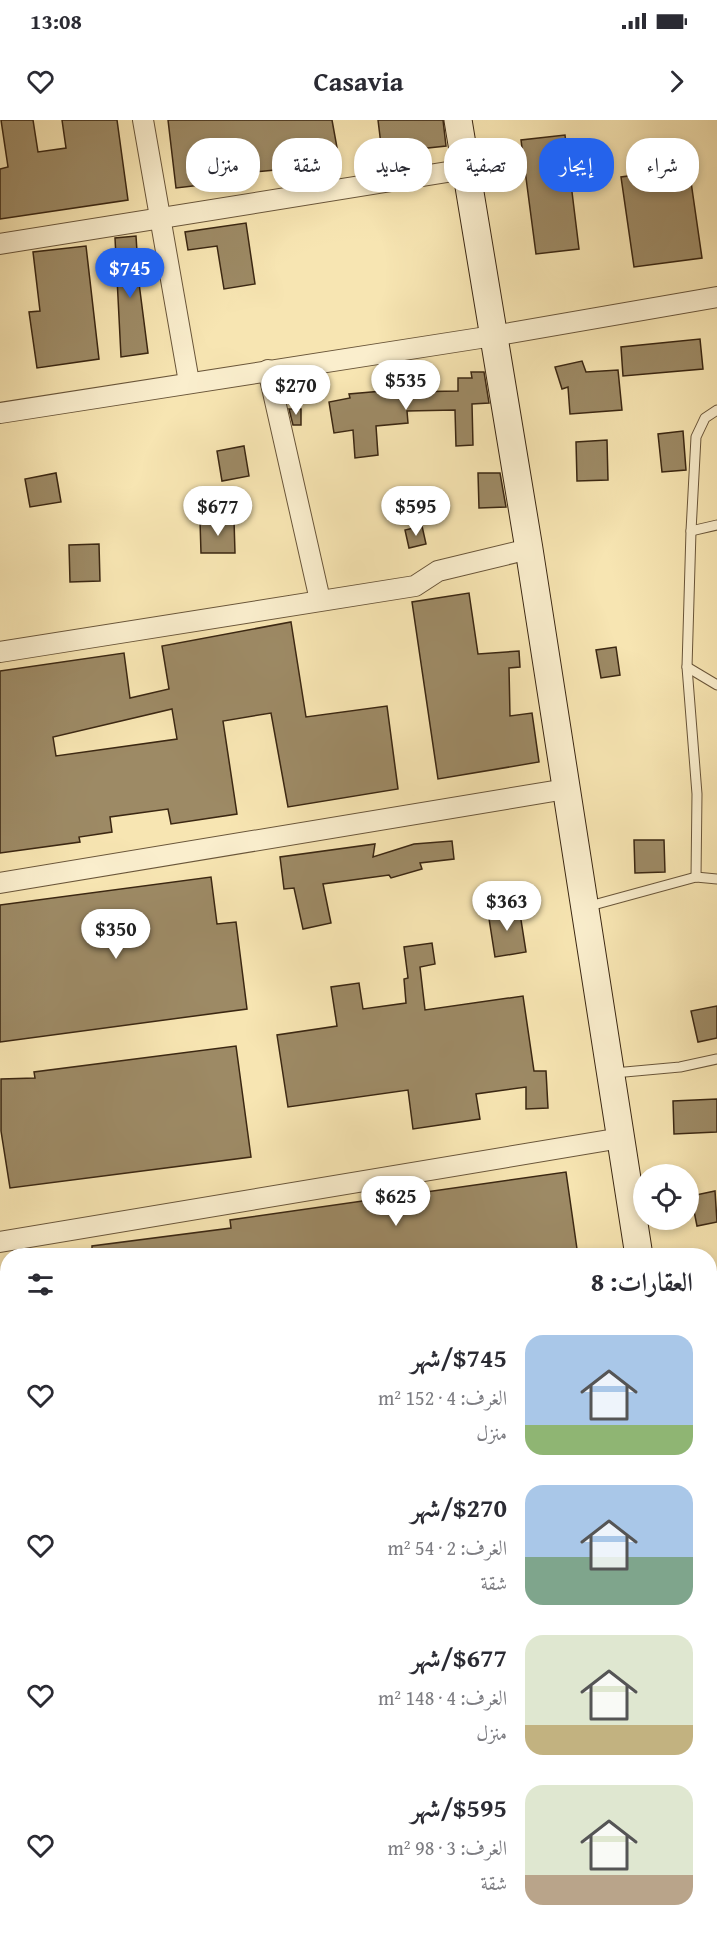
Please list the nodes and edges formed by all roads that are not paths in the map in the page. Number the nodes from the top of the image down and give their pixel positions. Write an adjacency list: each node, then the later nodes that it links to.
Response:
1 (143, 120): 6 (street)
2 (458, 120): 3 (street)
3 (461, 138)
4 (444, 172): 6 (street)
5 (470, 192): 9 (street)
6 (160, 217): 7 (street); 11 (street)
7 (0, 244)
8 (717, 297): 9 (street)
9 (493, 336): 10 (street); 16 (street)
10 (268, 370): 11 (street); 17 (street)
11 (189, 381): 13 (street)
12 (717, 410): 15 (lane)
13 (0, 413)
14 (717, 525): 15 (lane)
15 (691, 531): 19 (lane)
16 (529, 549): 17 (street); 21 (street)
17 (320, 600): 18 (street)
18 (0, 652)
19 (687, 667): 20 (lane); 22 (lane)
20 (717, 685)
21 (566, 789): 24 (street); 25 (street)
22 (696, 877): 23 (lane); 25 (lane)
23 (717, 879)
24 (0, 883)
25 (584, 907): 27 (street)
26 (717, 1059): 27 (lane)
27 (609, 1073): 28 (street)
28 (621, 1138): 29 (street); 30 (street)
29 (0, 1242)
30 (638, 1248)

